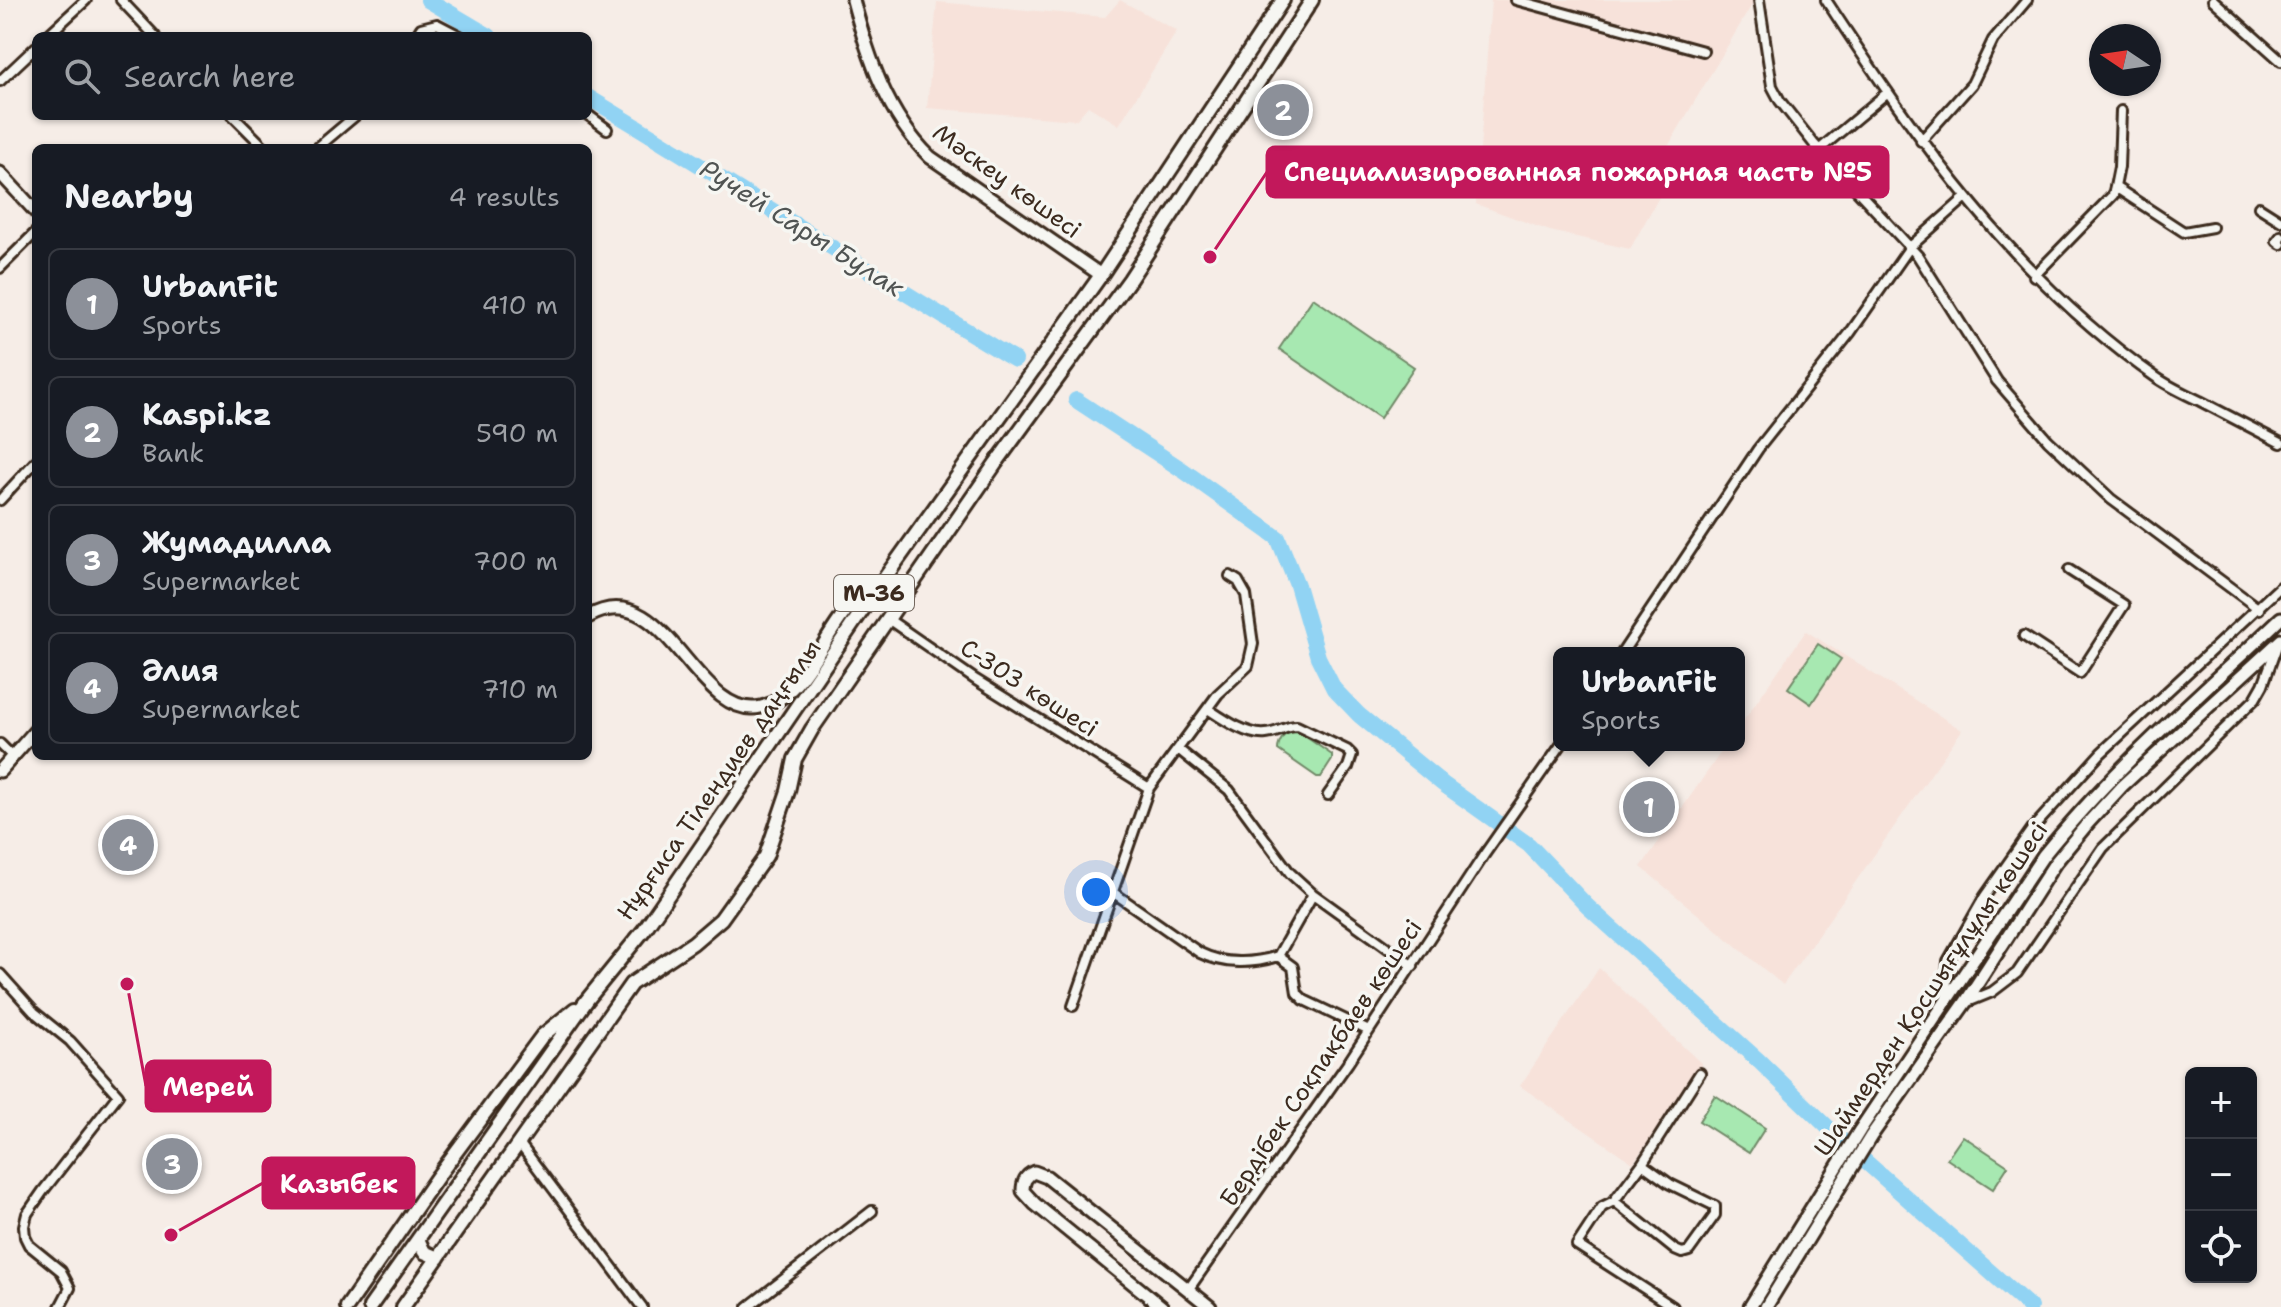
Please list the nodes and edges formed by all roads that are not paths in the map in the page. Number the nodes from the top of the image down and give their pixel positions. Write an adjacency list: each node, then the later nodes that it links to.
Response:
1 (86, 0): 11 (street)
2 (121, 0): 12 (street)
3 (853, 0): 41 (main road, Мәскеу көшесі)
4 (1283, 0): 41 (main road, M-36)
5 (1312, 0): 43 (main road, M-36)
6 (1516, 0): 16 (street)
7 (1759, 0): 28 (street)
8 (1826, 0): 19 (street)
9 (2027, 0): 25 (street)
10 (2213, 0): 17 (street)
11 (51, 32)
12 (151, 32)
13 (418, 32): 14 (street)
14 (452, 32)
15 (32, 51): 18 (street)
16 (1703, 51)
17 (2281, 61)
18 (0, 81)
19 (1888, 92): 25 (street); 28 (street)
20 (2121, 111): 30 (street)
21 (592, 118): 24 (street)
22 (237, 120): 26 (street)
23 (350, 120): 27 (street)
24 (607, 129)
25 (1921, 141): 31 (street)
26 (261, 144)
27 (322, 144)
28 (1820, 149): 39 (street)
29 (0, 173): 33 (main road)
30 (2115, 187): 35 (street); 42 (street)
31 (1965, 198): 39 (street); 42 (street)
32 (2259, 207): 34 (street)
33 (32, 208)
34 (2281, 221)
35 (2212, 227)
36 (32, 236): 40 (street)
37 (2281, 236): 38 (street)
38 (2281, 244)
39 (1910, 247): 53 (street); 59 (street)
40 (0, 268)
41 (1101, 275): 43 (main road, Мәскеу көшесі); 45 (main road, Нұрғиса Тілендиев даңғылы / M-36)
42 (2034, 276): 44 (street)
43 (1122, 290): 46 (main road, Нұрғиса Тілендиев даңғылы / M-36)
44 (2281, 443)
45 (976, 449): 46 (main road); 52 (main road, Нұрғиса Тілендиев даңғылы / M-36)
46 (996, 463): 56 (main road, Нұрғиса Тілендиев даңғылы / M-36)
47 (32, 465): 48 (street)
48 (0, 500)
49 (2069, 570): 57 (street)
50 (1230, 576): 60 (street)
51 (2281, 586): 53 (street)
52 (874, 593): 54 (main road); 73 (main road, Нұрғиса Тілендиев даңғылы / M-36)
53 (2259, 609): 77 (street)
54 (592, 615)
55 (2281, 618): 77 (main road, Шаймерден Қосшығұлұлы көшесі)
56 (888, 619): 67 (street, С-303 көшесі); 75 (main road, Нұрғиса Тілендиев даңғылы / M-36)
57 (2024, 636)
58 (2280, 641): 78 (main road, Шаймерден Қосшығұлұлы көшесі); 78 (street)
59 (1626, 647)
60 (1208, 709): 63 (street); 68 (street)
61 (32, 735): 65 (main road)
62 (0, 744): 65 (street)
63 (1178, 749): 67 (street); 70 (street)
64 (1557, 751): 72 (street, Бердібек Соқпақбаев көшесі)
65 (13, 757): 66 (main road)
66 (0, 771)
67 (1149, 788): 69 (street)
68 (1328, 795)
69 (1114, 893): 71 (street); 79 (street)
70 (1313, 894): 71 (street); 72 (street)
71 (1278, 956): 80 (street)
72 (1413, 966): 80 (street, Бердібек Соқпақбаев көшесі)
73 (612, 969): 75 (main road); 76 (main road, Нұрғиса Тілендиев даңғылы / M-36)
74 (0, 974): 91 (street)
75 (631, 984): 83 (main road, Нұрғиса Тілендиев даңғылы / M-36)
76 (587, 1000): 88 (main road, Нұрғиса Тілендиев даңғылы / M-36); 92 (main road)
77 (1946, 1001): 82 (main road, Шаймерден Қосшығұлұлы көшесі)
78 (1965, 1003): 82 (main road, Шаймерден Қосшығұлұлы көшесі)
79 (1073, 1006)
80 (1369, 1031): 90 (street, Бердібек Соқпақбаев көшесі)
81 (1700, 1073): 84 (street)
82 (1866, 1133): 85 (main road, Шаймерден Қосшығұлұлы көшесі)
83 (519, 1143): 89 (main road, Нұрғиса Тілендиев даңғылы / M-36); 95 (street)
84 (1642, 1164): 86 (street); 86 (street)
85 (1845, 1166): 100 (main road, Шаймерден Қосшығұлұлы көшесі); 101 (main road, Шаймерден Қосшығұлұлы көшесі)
86 (1614, 1201): 99 (street)
87 (872, 1211): 96 (street)
88 (418, 1239): 89 (main road); 93 (main road, Нұрғиса Тілендиев даңғылы / M-36)
89 (438, 1258): 94 (main road, Нұрғиса Тілендиев даңғылы / M-36)
90 (1188, 1290): 97 (main road); 98 (main road)
91 (60, 1307)
92 (347, 1307)
93 (370, 1307)
94 (403, 1307)
95 (642, 1307)
96 (748, 1307)
97 (1162, 1307)
98 (1210, 1307)
99 (1673, 1307)
100 (1750, 1307)
101 (1766, 1307)

